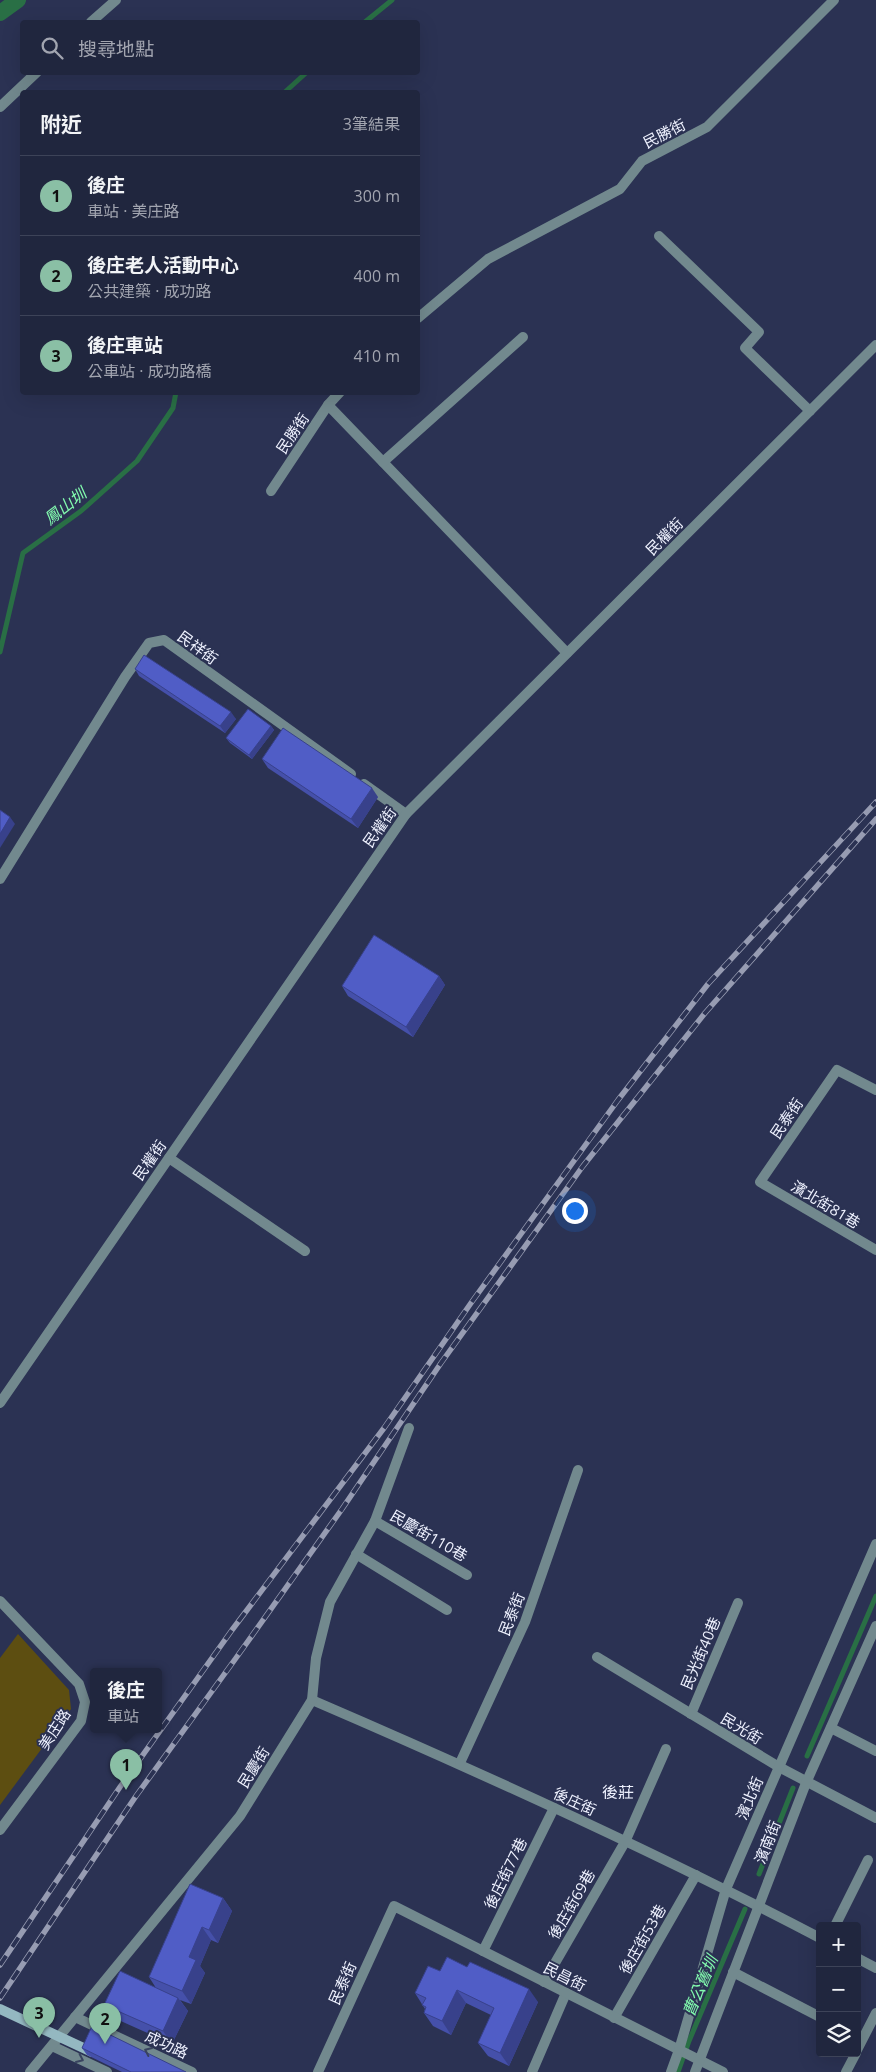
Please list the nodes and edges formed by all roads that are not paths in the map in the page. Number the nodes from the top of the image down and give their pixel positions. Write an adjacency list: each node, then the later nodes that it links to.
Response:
1 (116, 0): 3 (street)
2 (834, 0): 7 (street, 民勝街)
3 (93, 20)
4 (34, 75): 5 (street)
5 (0, 107)
6 (659, 236): 12 (street)
7 (420, 316)
8 (523, 337): 13 (street)
9 (876, 345): 12 (street, 民權街)
10 (337, 395): 11 (street, 民勝街)
11 (328, 405): 13 (street); 14 (street, 民勝街)
12 (810, 411): 15 (street, 民權街)
13 (383, 462): 15 (street)
14 (271, 491)
15 (567, 653): 16 (street, 民權街)
16 (406, 814): 17 (street, 民祥街); 19 (street, 民權街)
17 (0, 879)
18 (876, 1090): 20 (street, 民泰街)
19 (169, 1158): 22 (street); 23 (street, 民權街)
20 (760, 1182): 21 (street, 濱北街81巷)
21 (875, 1246)
22 (305, 1251)
23 (0, 1403)
24 (409, 1428): 26 (street, 民慶街)
25 (578, 1470): 40 (street, 民泰街)
26 (375, 1520): 28 (street, 民慶街); 29 (street, 民慶街110巷)
27 (876, 1544): 41 (street, 濱北街)
28 (356, 1554): 32 (street); 35 (street, 民慶街)
29 (467, 1574)
30 (0, 1601): 45 (street, 美庄路)
31 (738, 1603): 36 (street, 民光街40巷)
32 (447, 1610)
33 (876, 1626): 37 (street, 濱南街)
34 (597, 1657): 36 (street, 民光街)
35 (312, 1700): 40 (street, 後庄街); 63 (street, 民慶街)
36 (691, 1714): 41 (street, 民光街)
37 (831, 1728): 39 (street); 42 (street, 濱南街)
38 (666, 1749): 46 (street, 後庄街69巷)
39 (876, 1751)
40 (460, 1763): 43 (street, 後庄街)
41 (779, 1767): 42 (street, 民光街); 49 (street, 濱北街)
42 (806, 1783): 44 (street, 民光街); 51 (street, 濱南街)
43 (554, 1808): 46 (street, 後庄街); 54 (street, 後庄街77巷)
44 (876, 1818)
45 (0, 1830)
46 (625, 1842): 48 (street, 後庄街); 58 (street, 後庄街69巷)
47 (868, 1860): 52 (street)
48 (696, 1875): 49 (street, 後庄街); 64 (street, 後庄街53巷)
49 (726, 1889): 51 (street, 後庄街); 67 (street, 濱北街)
50 (394, 1906): 54 (street, 民昌街); 74 (street, 民泰街)
51 (758, 1906): 53 (street, 後庄街); 57 (street, 濱南街)
52 (837, 1922)
53 (816, 1936)
54 (483, 1951): 58 (street, 民昌街)
55 (861, 1960): 56 (street)
56 (876, 1968)
57 (733, 1972): 62 (street); 70 (street, 濱南街)
58 (544, 1982): 59 (street, 民昌街)
59 (566, 1993): 64 (street, 民昌街); 75 (street)
60 (0, 2009): 68 (street, bridge)
61 (876, 2013): 65 (street)
62 (816, 2015)
63 (75, 2017): 66 (street, 民慶街); 73 (street, 成功路, one-way to 63)
64 (614, 2018): 67 (street, 民昌街)
65 (861, 2036)
66 (52, 2046): 71 (street, 民慶街); 72 (street, one-way to 72)
67 (679, 2051): 70 (street, 民昌街); 76 (street, 濱北街)
68 (102, 2056)
69 (854, 2057): 79 (street)
70 (695, 2059): 77 (street, 濱南街); 78 (street, 民昌街)
71 (30, 2072)
72 (108, 2072)
73 (192, 2072)
74 (318, 2072)
75 (532, 2072)
76 (670, 2072)
77 (695, 2072)
78 (723, 2072)
79 (846, 2072)

